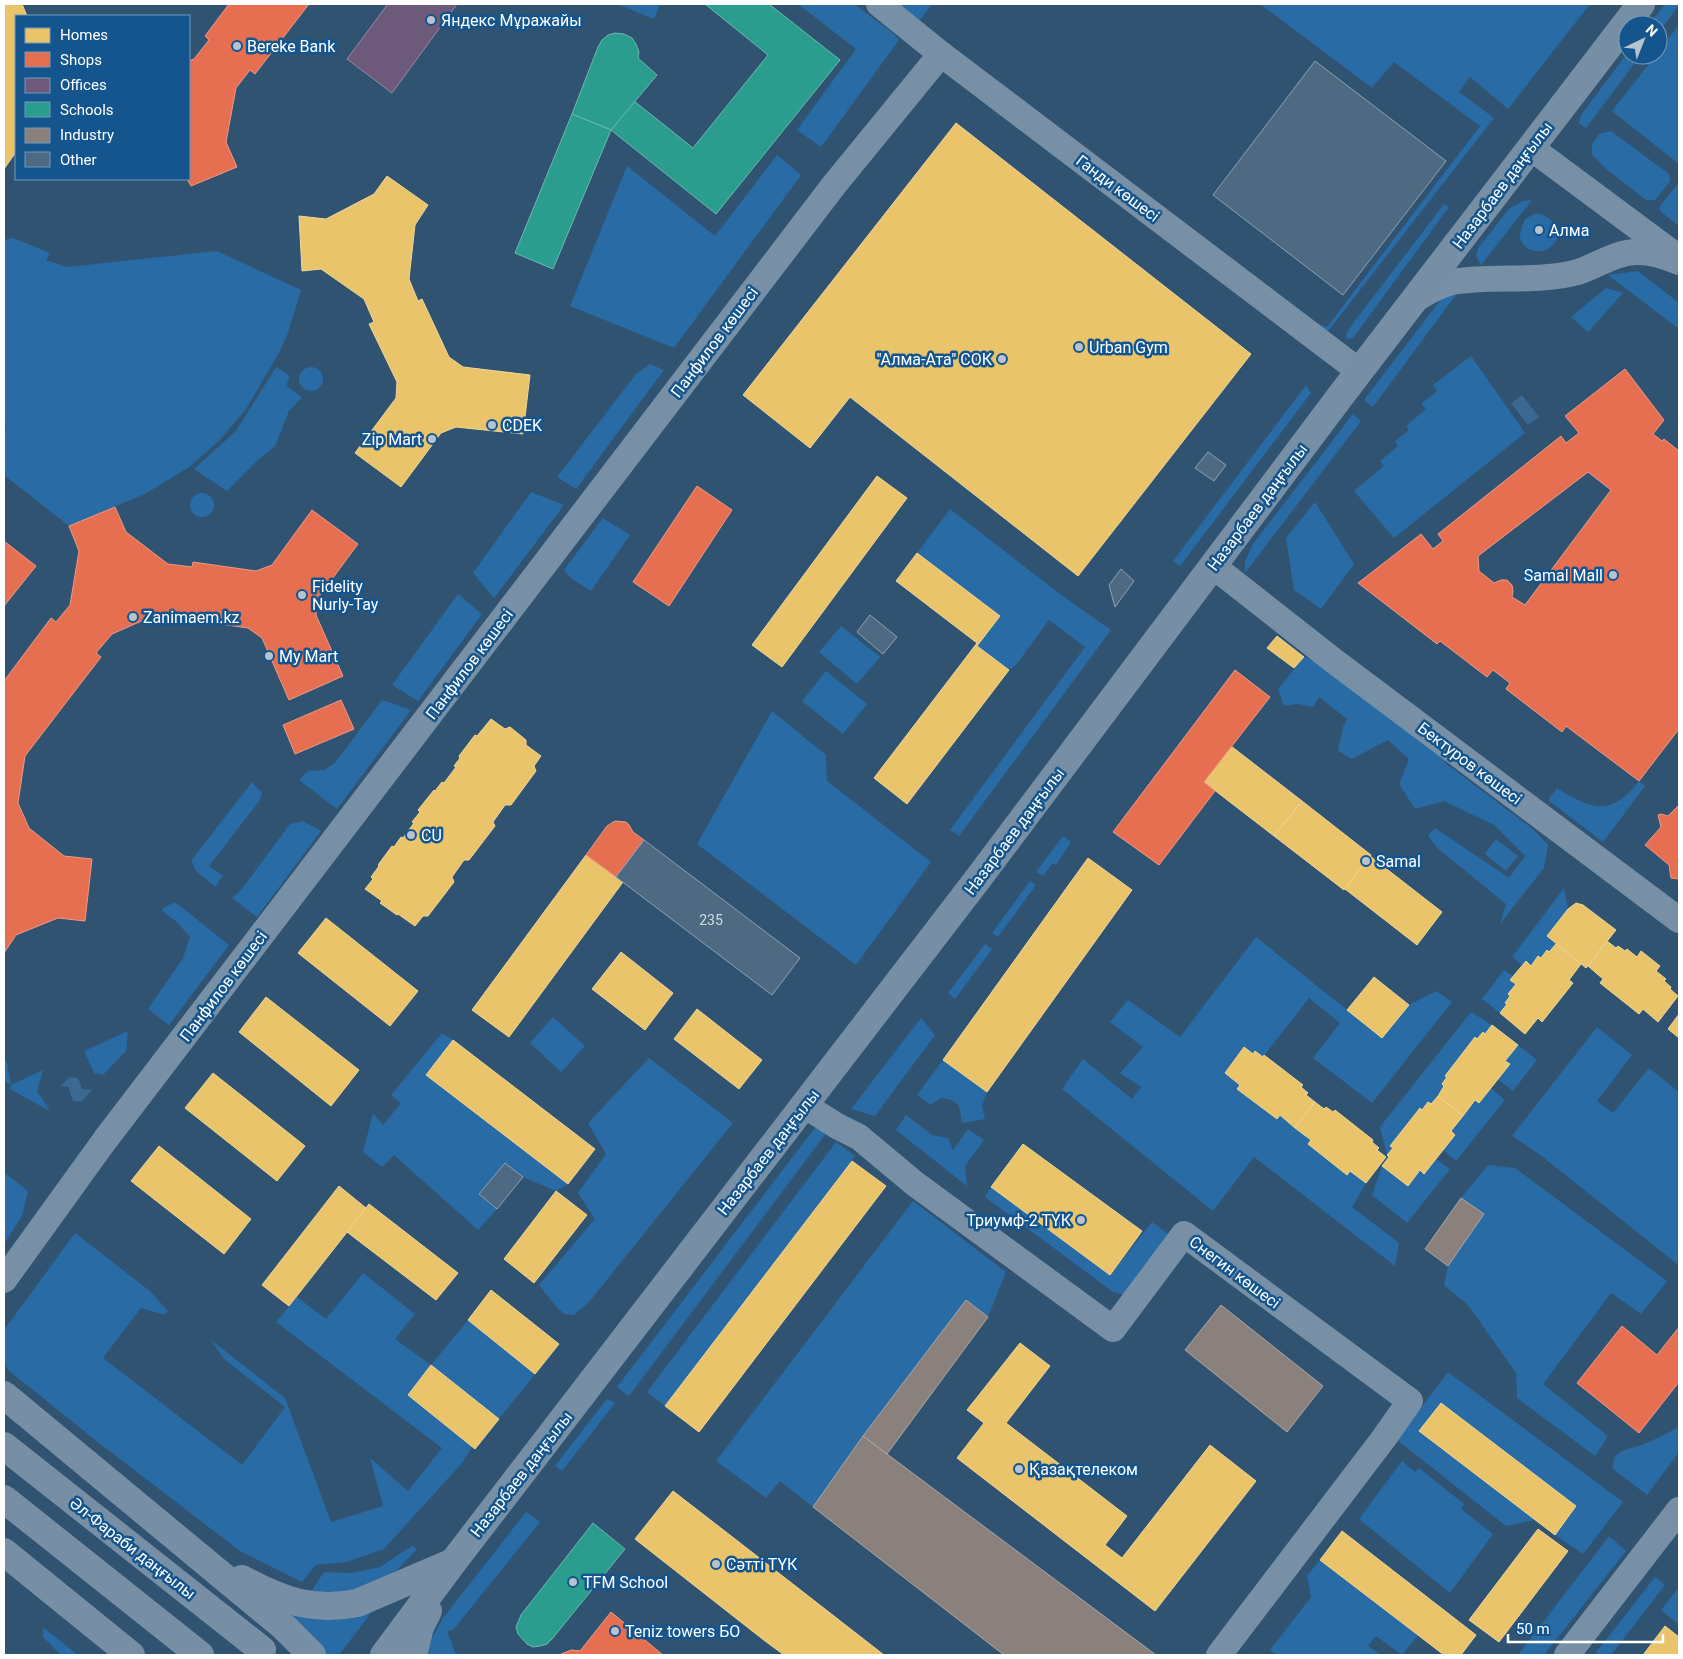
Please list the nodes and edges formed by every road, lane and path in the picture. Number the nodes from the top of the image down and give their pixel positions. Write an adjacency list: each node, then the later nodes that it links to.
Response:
1 (878, 4): 3 (street, Ганди көшесі)
2 (1641, 4): 4 (main road, Назарбаев даңғылы)
3 (941, 54): 7 (street, Ганди көшесі); 11 (street, Панфилов көшесі)
4 (1530, 148): 5 (street); 6 (main road, Назарбаев даңғылы)
5 (1679, 260): 6 (street)
6 (1414, 300): 7 (main road, Назарбаев даңғылы)
7 (1359, 371): 8 (main road, Назарбаев даңғылы)
8 (1213, 566): 9 (street, Бектуров көшесі); 10 (main road, Назарбаев даңғылы)
9 (1679, 920)
10 (804, 1105): 18 (main road, Назарбаев даңғылы); 27 (street, Снегин көшесі)
11 (4, 1280)
12 (4, 1394): 16 (main road)
13 (4, 1446): 20 (main road, Әл-Фараби даңғылы)
14 (4, 1499): 22 (main road)
15 (1679, 1510): 28 (street)
16 (189, 1548): 18 (main road); 19 (main road)
17 (4, 1552): 21 (main road)
18 (454, 1561): 25 (main road, Назарбаев даңғылы); 26 (main road)
19 (284, 1627): 23 (main road); 24 (main road)
20 (262, 1650)
21 (131, 1655)
22 (200, 1655)
23 (292, 1655)
24 (312, 1655)
25 (384, 1655)
26 (413, 1655)
27 (1219, 1655)
28 (1567, 1655)

